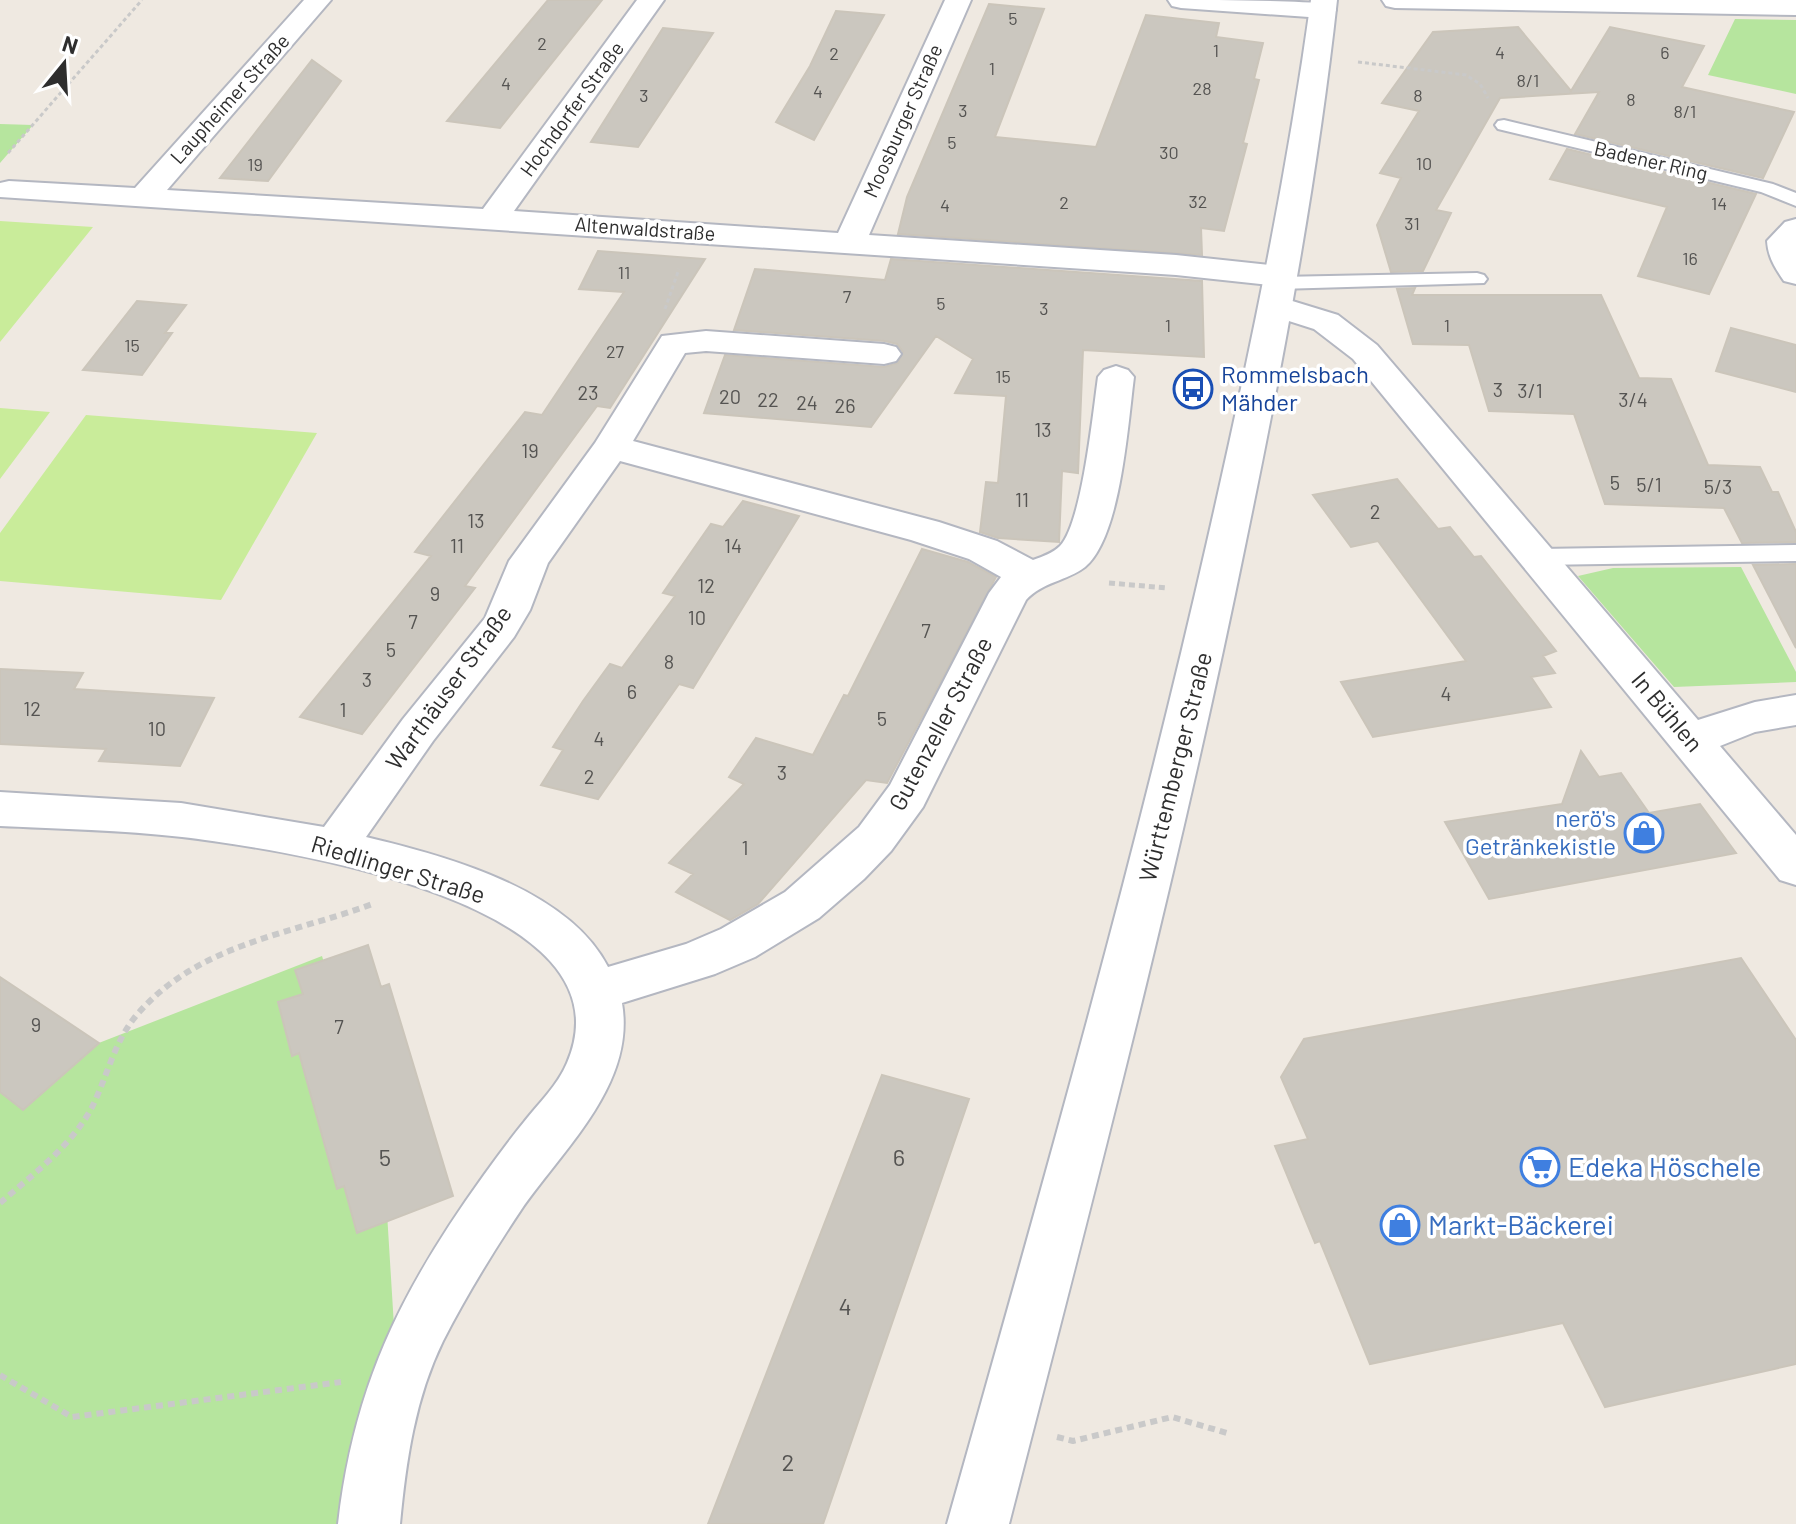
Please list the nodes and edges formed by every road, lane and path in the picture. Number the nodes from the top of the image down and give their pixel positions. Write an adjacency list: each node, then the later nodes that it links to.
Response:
1 (142, 0): 12 (path)
2 (318, 0): 13 (street, Laupheimer Straße)
3 (651, 0): 15 (street, Hochdorfer Straße)
4 (958, 0): 18 (street, Moosburger Straße)
5 (1181, 0): 8 (street)
6 (1395, 0): 7 (street)
7 (1662, 2): 9 (street)
8 (1323, 5): 10 (street, Württemberger Straße)
9 (1796, 7)
10 (1317, 57): 11 (path); 21 (street, Württemberger Straße)
11 (1504, 125): 14 (lane, Badener Ring)
12 (5, 177): 13 (street, Altenwaldstraße)
13 (143, 198): 15 (street, Altenwaldstraße)
14 (1796, 200)
15 (492, 219): 17 (street, Altenwaldstraße)
16 (1796, 229): 19 (street)
17 (691, 233): 18 (street, Altenwaldstraße); 22 (path)
18 (849, 243): 21 (street, Altenwaldstraße)
19 (1796, 274)
20 (1477, 279): 21 (lane)
21 (1278, 288): 27 (street, In Bühlen); 30 (street, Württemberger Straße)
22 (674, 343): 23 (street); 25 (street, Warthäuser Straße)
23 (884, 354)
24 (1116, 377): 28 (street, Gutenzeller Straße)
25 (611, 447): 28 (street); 34 (street, Warthäuser Straße)
26 (1796, 553): 27 (lane)
27 (1539, 557): 32 (street, In Bühlen)
28 (1029, 575): 37 (street, Gutenzeller Straße)
29 (1107, 583): 30 (path)
30 (1217, 593): 41 (street, Württemberger Straße)
31 (1796, 710): 32 (street)
32 (1691, 742): 35 (street, In Bühlen)
33 (0, 809): 34 (street, Riedlinger Straße)
34 (334, 847): 36 (street, Riedlinger Straße)
35 (1796, 867)
36 (409, 868): 37 (street, Riedlinger Straße); 38 (path)
37 (595, 991): 40 (street, Riedlinger Straße)
38 (0, 1203)
39 (0, 1375): 40 (path)
40 (397, 1375): 43 (street, Riedlinger Straße)
41 (1006, 1423): 42 (path); 44 (street, Württemberger Straße)
42 (1227, 1433)
43 (369, 1524)
44 (978, 1524)

